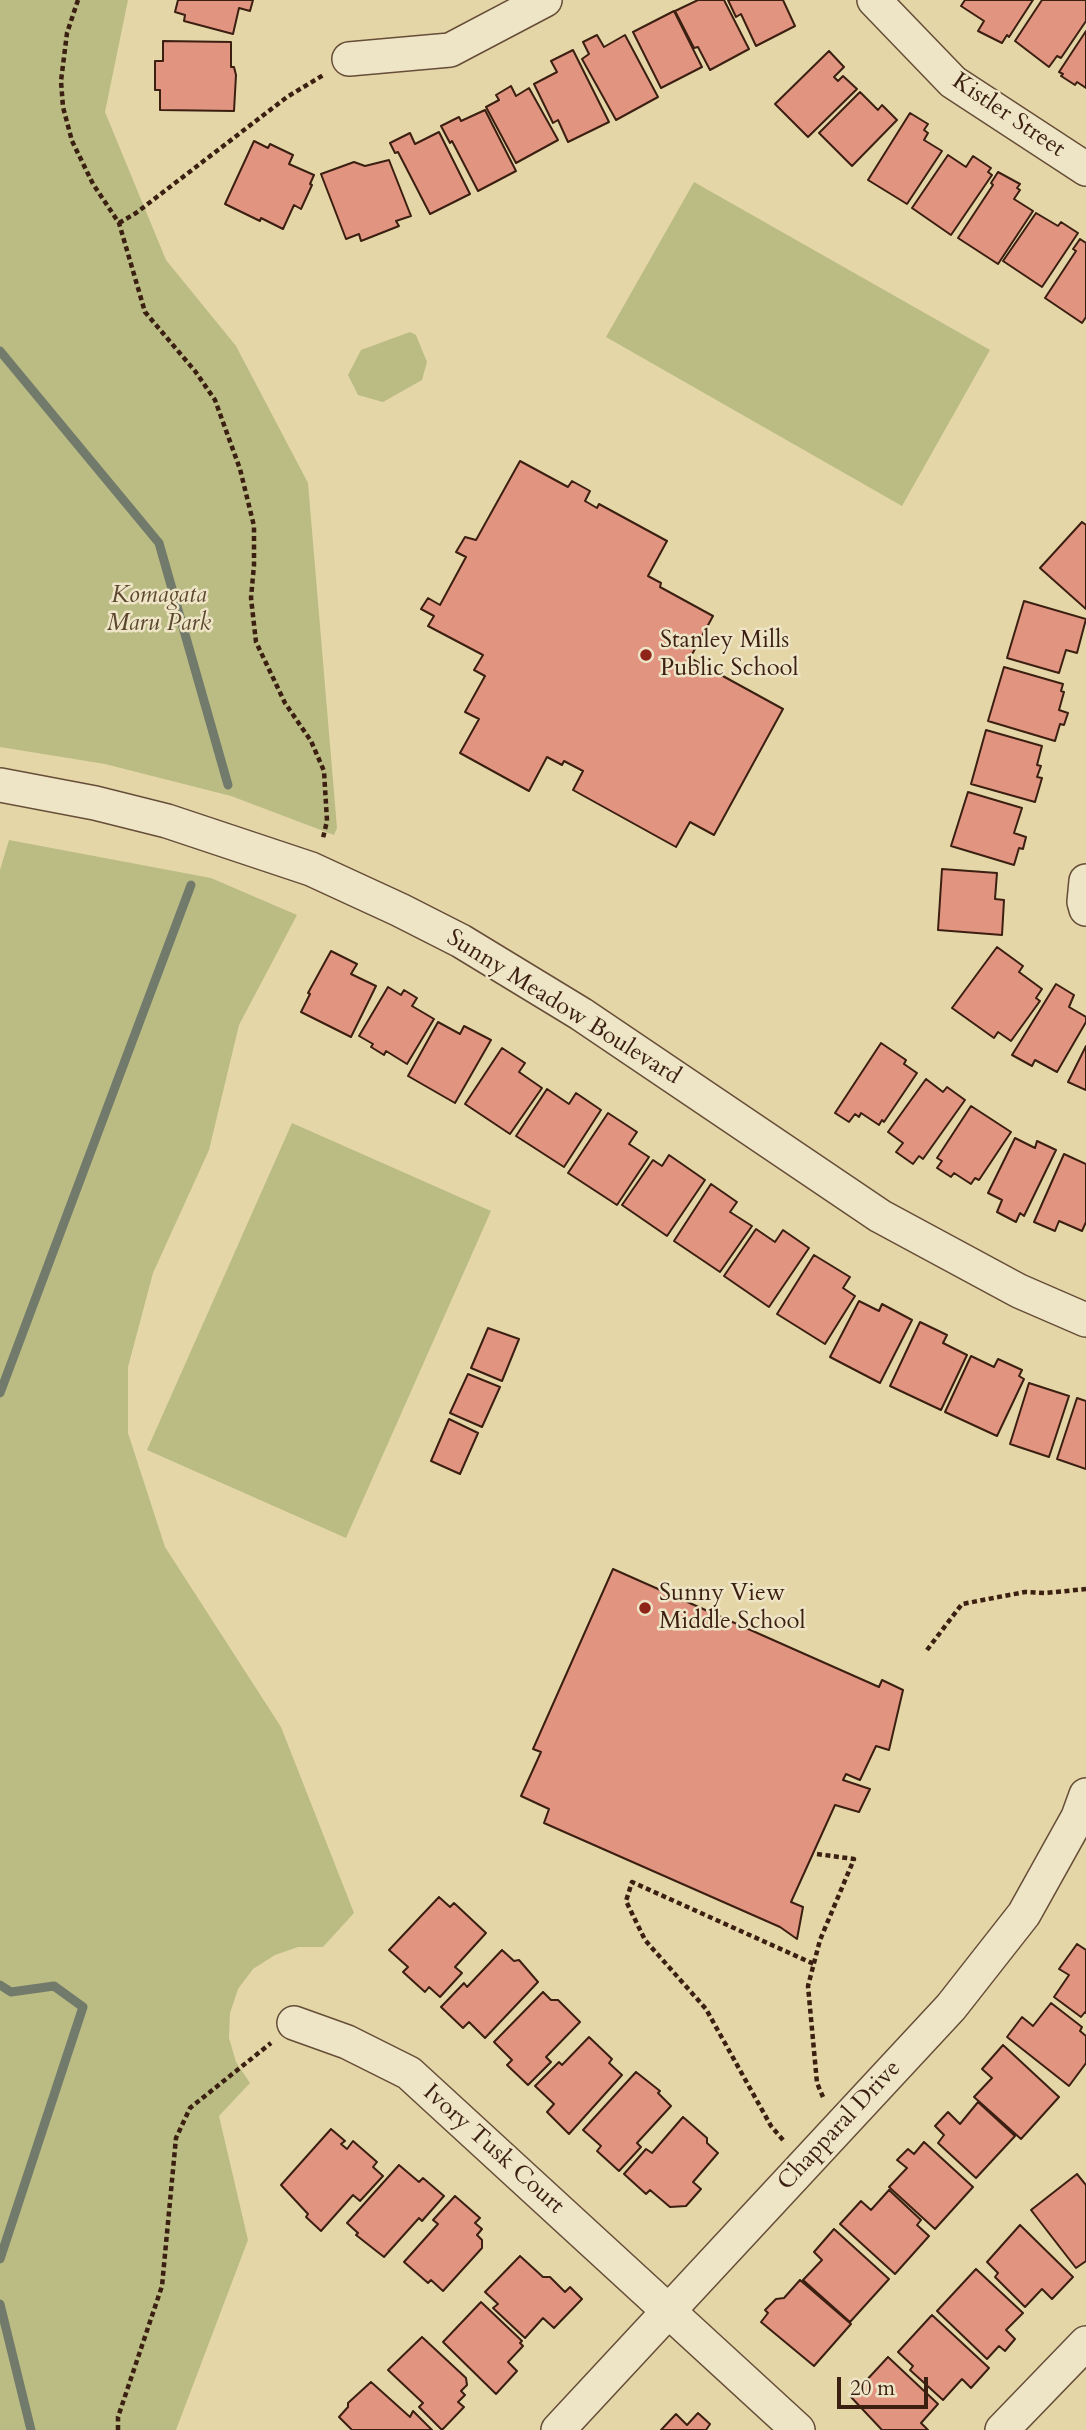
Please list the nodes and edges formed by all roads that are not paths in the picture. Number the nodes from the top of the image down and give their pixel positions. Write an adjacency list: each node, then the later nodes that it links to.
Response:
1 (545, 0): 3 (street)
2 (874, 0): 4 (street, Kistler Street)
3 (349, 59)
4 (1086, 169)
5 (0, 785): 8 (street, Sunny Meadow Boulevard)
6 (1086, 881): 7 (street)
7 (1086, 909)
8 (1086, 1320)
9 (1086, 1795): 11 (street, Chapparal Drive)
10 (294, 2023): 11 (street, Ivory Tusk Court)
11 (669, 2311): 13 (street, Chapparal Drive); 14 (street, Ivory Tusk Court)
12 (1086, 2343): 15 (street)
13 (558, 2430)
14 (798, 2430)
15 (1002, 2430)

